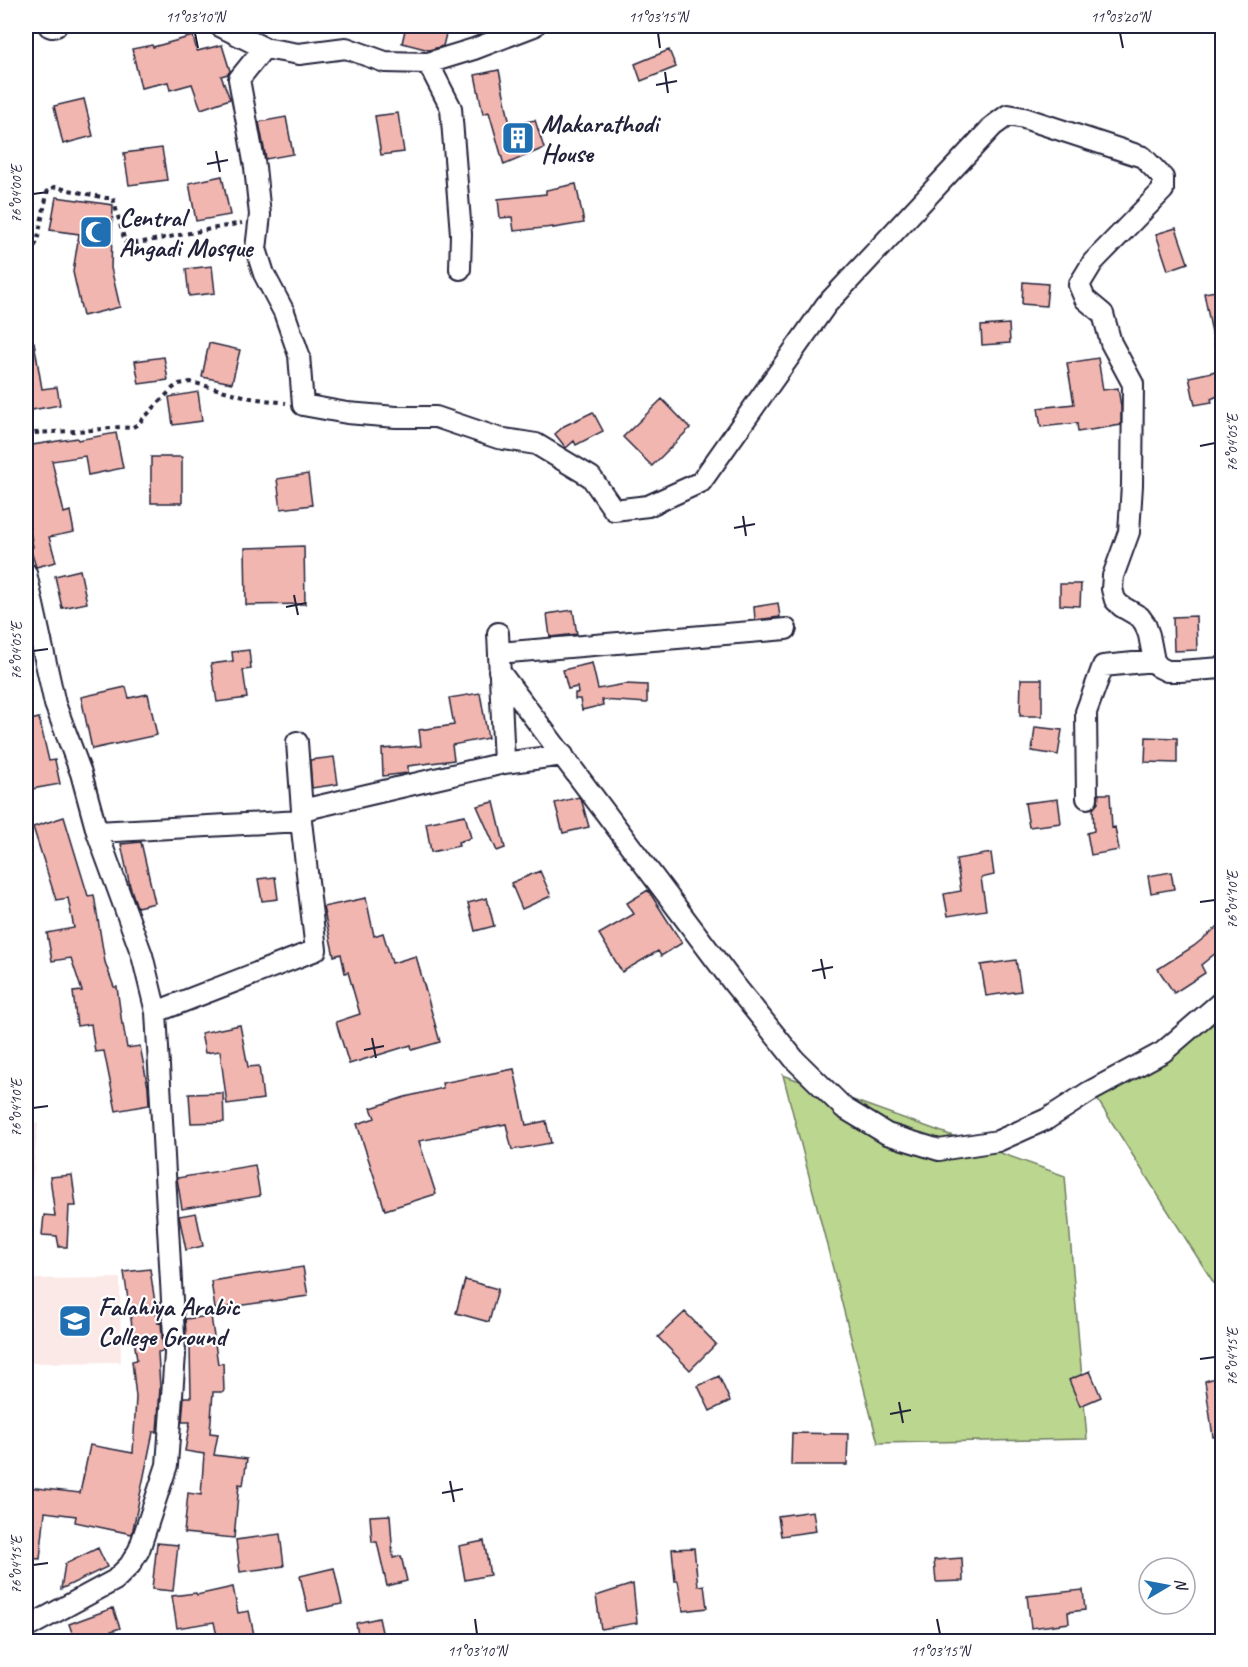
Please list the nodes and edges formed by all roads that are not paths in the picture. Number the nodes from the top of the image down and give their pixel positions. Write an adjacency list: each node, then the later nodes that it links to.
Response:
1 (49, 26): 2 (street)
2 (56, 26)
3 (221, 26): 5 (street)
4 (534, 26): 6 (street)
5 (264, 48): 6 (street); 11 (street)
6 (428, 63): 7 (street)
7 (459, 269)
8 (26, 573): 18 (street)
9 (786, 629): 10 (street)
10 (499, 652): 14 (street); 15 (street)
11 (1155, 661): 12 (street); 16 (street)
12 (1222, 668)
13 (297, 742): 17 (street)
14 (562, 755): 15 (street); 19 (street)
15 (504, 763): 17 (street)
16 (1087, 798)
17 (301, 816): 18 (street); 20 (street)
18 (97, 832): 20 (street)
19 (1222, 1001)
20 (156, 1012): 21 (street)
21 (32, 1632)

